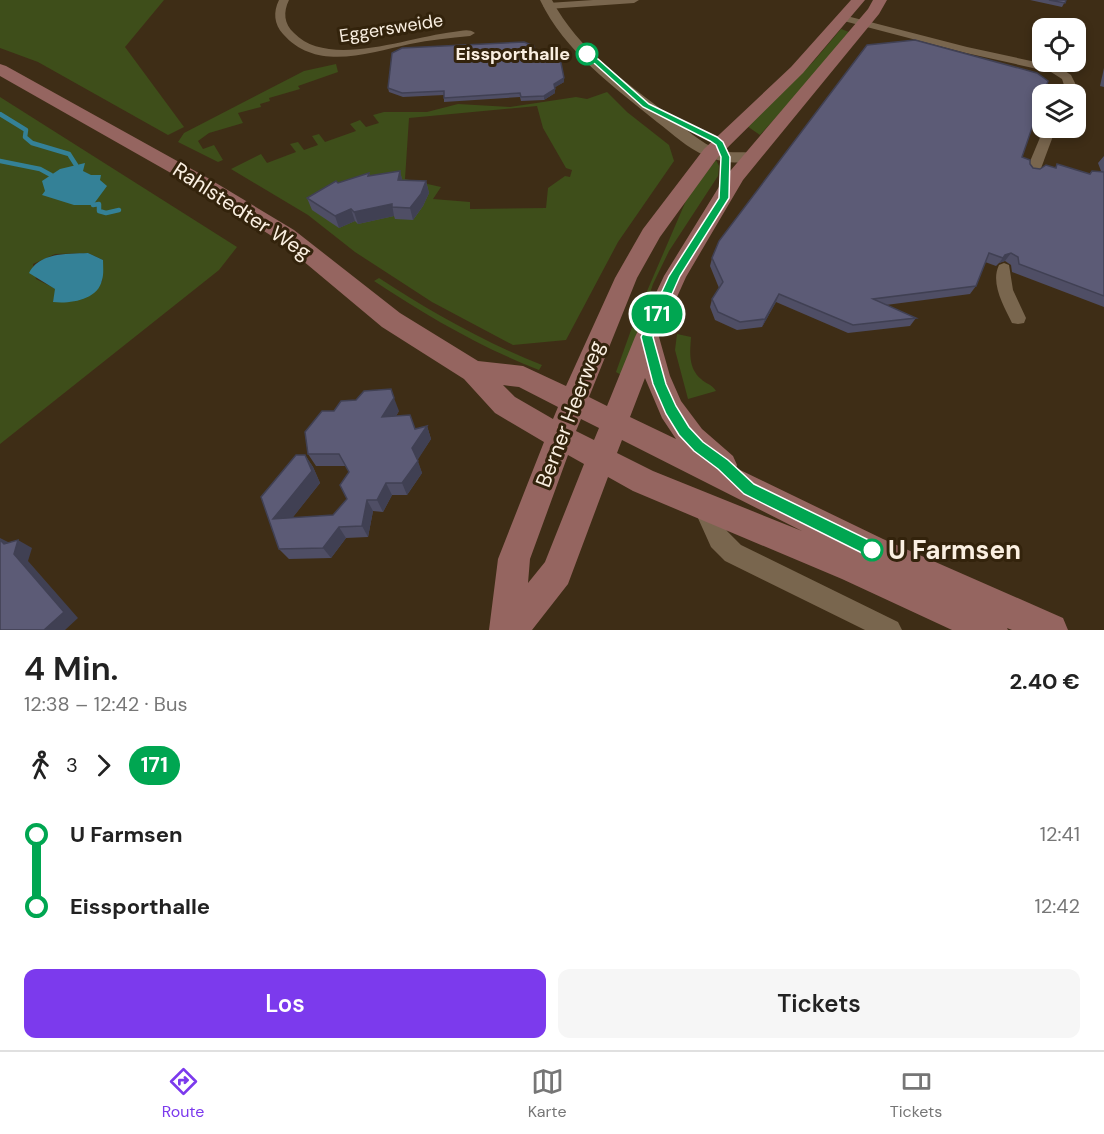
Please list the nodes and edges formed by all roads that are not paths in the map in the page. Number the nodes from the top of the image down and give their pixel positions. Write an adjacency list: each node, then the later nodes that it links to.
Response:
1 (284, 0): 8 (street, Eggersweide)
2 (634, 0): 5 (street)
3 (858, 0): 6 (main road)
4 (880, 0): 7 (main road, Berner Heerweg)
5 (547, 3): 12 (street)
6 (843, 18): 7 (street); 12 (main road)
7 (863, 23): 10 (street); 13 (main road, Berner Heerweg)
8 (470, 33)
9 (0, 69): 19 (main road, Rahlstedter Weg)
10 (1057, 84)
11 (1046, 138): 14 (street)
12 (719, 151): 13 (street); 15 (street, Berner Heerweg); 20 (main road, Berner Heerweg)
13 (750, 157): 15 (main road, Berner Heerweg)
14 (1033, 171)
15 (724, 198): 18 (main road, Berner Heerweg)
16 (1004, 269): 17 (street)
17 (1018, 318)
18 (647, 337): 21 (main road, Berner Heerweg); 24 (main road)
19 (473, 370): 20 (main road, Rahlstedter Weg); 22 (main road, Rahlstedter Weg)
20 (574, 401): 21 (main road, Rahlstedter Weg); 22 (main road, Berner Heerweg)
21 (615, 422): 23 (main road, Berner Heerweg); 24 (main road, Rahlstedter Weg)
22 (560, 437): 23 (main road, Rahlstedter Weg); 26 (main road, Berner Heerweg)
23 (600, 460): 25 (main road, Rahlstedter Weg); 26 (main road, Berner Heerweg)
24 (749, 489): 29 (main road, Rahlstedter Weg)
25 (703, 507): 27 (street); 28 (main road, Rahlstedter Weg)
26 (508, 630)
27 (890, 630)
28 (991, 630)
29 (1051, 630)

